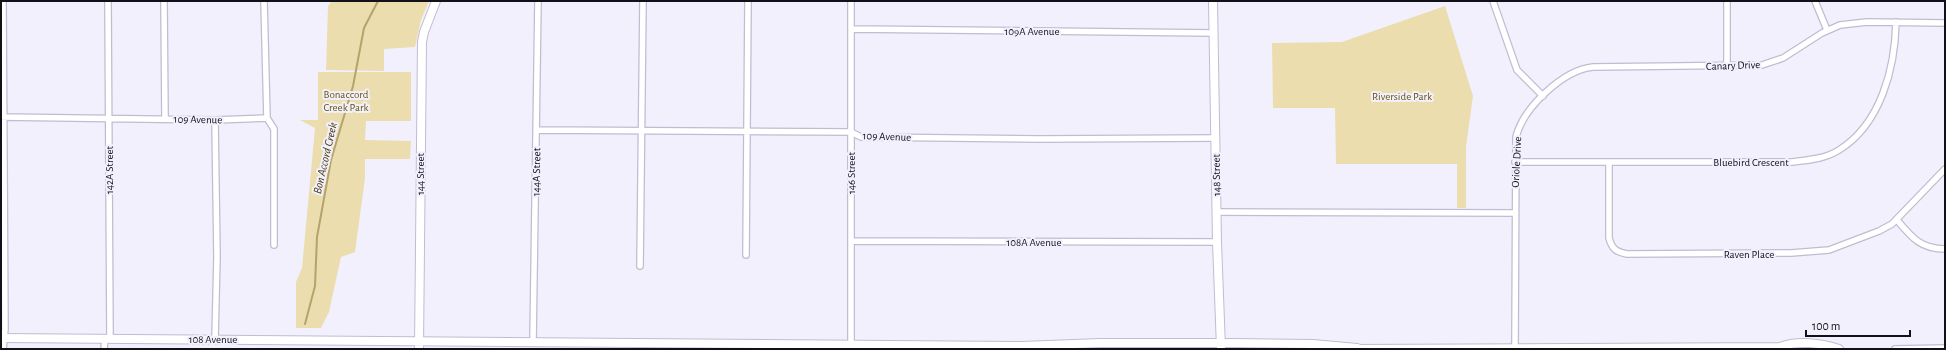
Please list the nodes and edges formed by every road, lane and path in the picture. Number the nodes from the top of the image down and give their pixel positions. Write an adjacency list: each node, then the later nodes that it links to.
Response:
1 (3, 1): 21 (street)
2 (108, 1): 22 (street, 142A Street)
3 (164, 1): 23 (street)
4 (264, 1): 24 (street)
5 (436, 1): 47 (main road, 144 Street)
6 (538, 1): 26 (street, 144A Street)
7 (643, 1): 27 (street)
8 (748, 1): 28 (street)
9 (851, 1): 16 (street, 146 Street)
10 (1213, 1): 18 (main road, 148 Street)
11 (1493, 1): 20 (street)
12 (1727, 1): 19 (street)
13 (1815, 1): 17 (street)
14 (1896, 22): 15 (street, Canary Drive); 17 (street, Canary Drive); 32 (street, Bluebird Crescent)
15 (1945, 23)
16 (851, 29): 18 (street, 109A Avenue); 29 (street, 146 Street)
17 (1827, 30): 19 (street, Canary Drive)
18 (1214, 33): 30 (main road, 148 Street)
19 (1727, 66): 20 (street, Canary Drive)
20 (1544, 96): 31 (street, Oriole Drive)
21 (2, 117): 22 (street, 109 Avenue); 43 (street)
22 (108, 118): 23 (street, 109 Avenue); 44 (street, 142A Street)
23 (165, 118): 25 (street, 109 Avenue)
24 (267, 118): 25 (street, 109 Avenue); 39 (street)
25 (215, 120): 45 (street)
26 (536, 130): 27 (street, 109 Avenue); 46 (street, 144A Street)
27 (641, 130): 28 (street, 109 Avenue); 42 (street)
28 (747, 131): 29 (street, 109 Avenue); 41 (street)
29 (851, 132): 30 (street, 109 Avenue); 37 (street, 146 Street)
30 (1215, 138): 34 (main road, 148 Street)
31 (1515, 162): 32 (street, Bluebird Crescent); 35 (street, Oriole Drive)
32 (1609, 162): 36 (street, Raven Place)
33 (1945, 169): 36 (street, Raven Place)
34 (1216, 212): 35 (street); 38 (main road, 148 Street)
35 (1514, 213): 52 (street, Oriole Drive)
36 (1896, 220): 40 (street)
37 (852, 241): 38 (street, 108A Avenue); 48 (street, 146 Street)
38 (1217, 242): 49 (main road, 148 Street)
39 (274, 245)
40 (1945, 249)
41 (746, 255)
42 (640, 266)
43 (3, 338): 44 (main road, 108 Avenue); 56 (street)
44 (107, 339): 45 (main road, 108 Avenue); 57 (street, 142A Street)
45 (215, 339): 47 (main road, 108 Avenue)
46 (533, 342): 47 (main road, 108 Avenue); 50 (main road, 108 Avenue)
47 (419, 345)
48 (851, 345): 50 (main road, 108 Avenue); 51 (main road, 108 Avenue)
49 (1220, 346): 51 (main road, 108 Avenue); 59 (main road, 108 Avenue)
50 (839, 347)
51 (1049, 347): 58 (main road, 108 Avenue)
52 (1514, 347): 53 (main road, 108 Avenue); 59 (main road, 108 Avenue)
53 (1701, 348): 54 (main road, 108 Avenue)
54 (1782, 348): 60 (main road, 108 Avenue)
55 (1945, 348): 61 (street)
56 (3, 349)
57 (104, 349)
58 (1074, 349)
59 (1354, 349)
60 (1839, 349)
61 (1895, 349)

